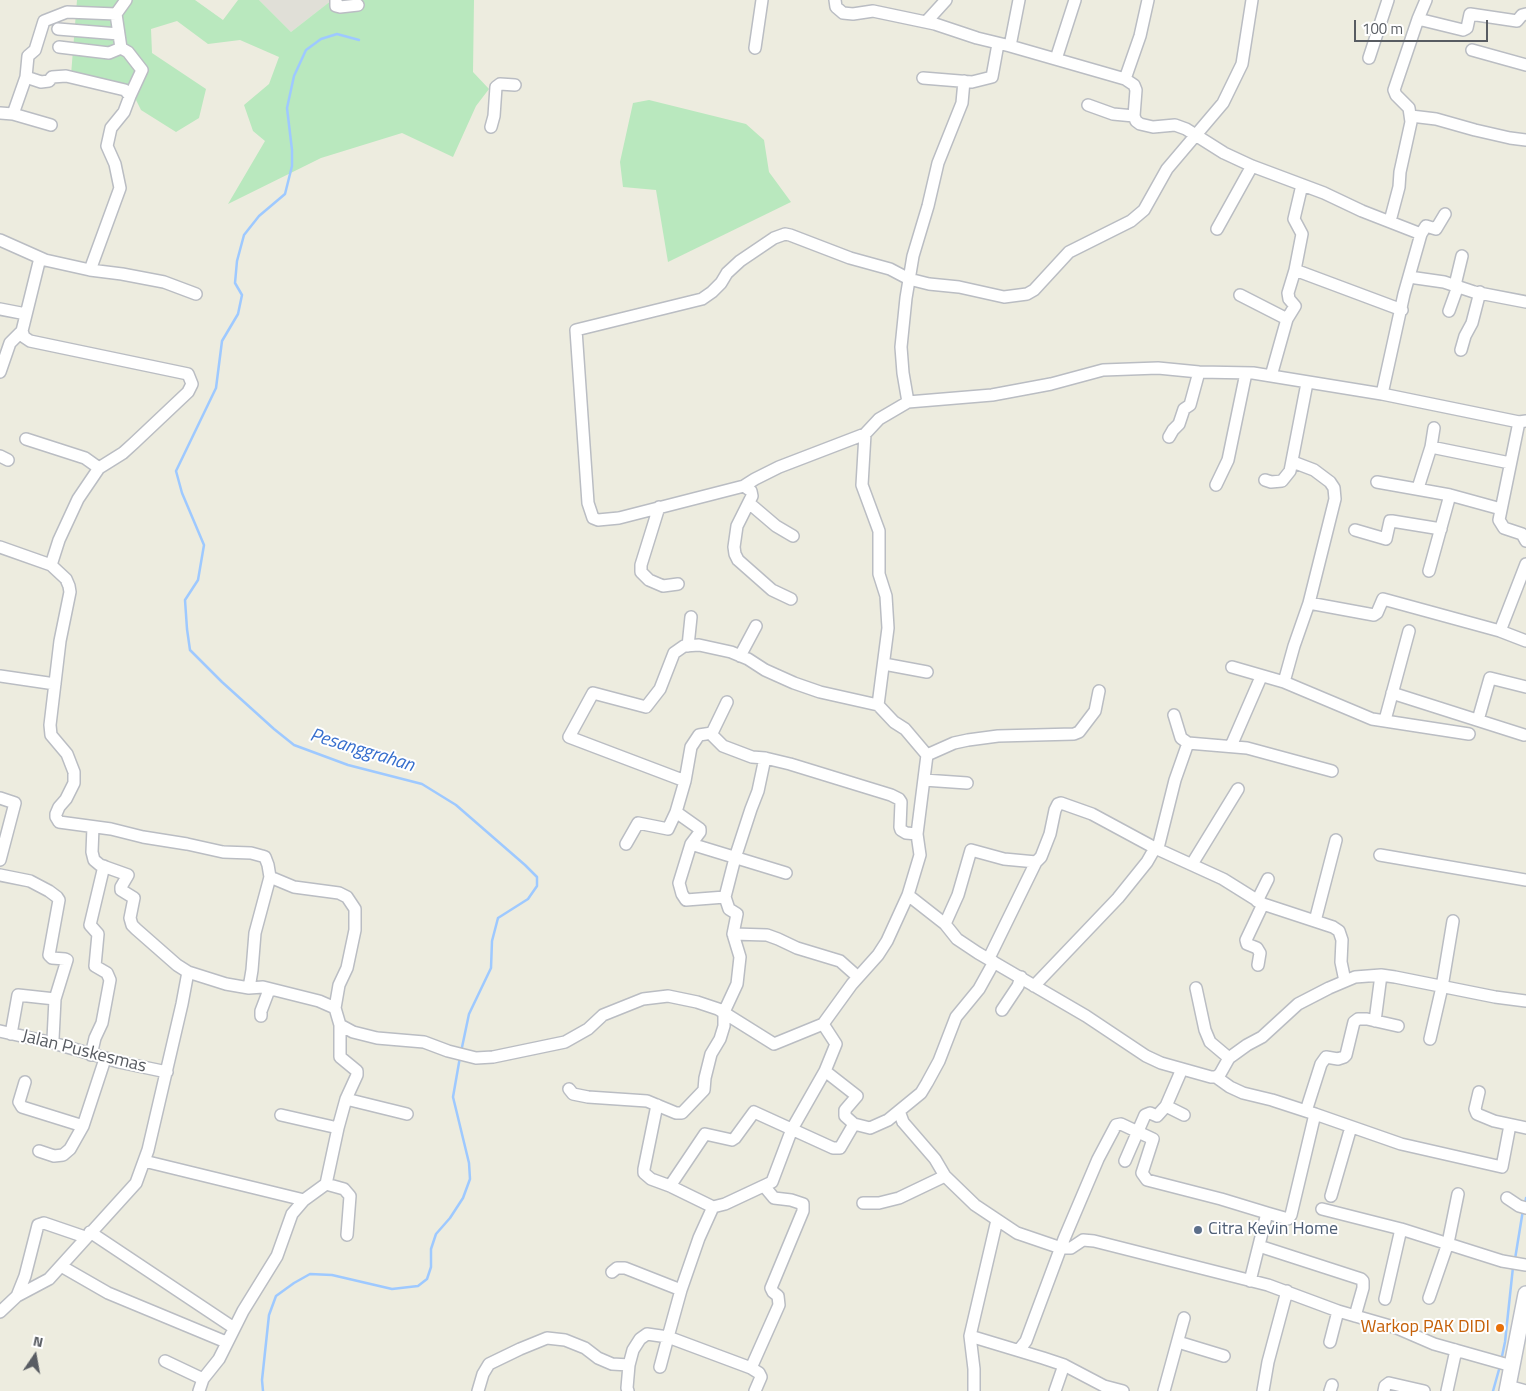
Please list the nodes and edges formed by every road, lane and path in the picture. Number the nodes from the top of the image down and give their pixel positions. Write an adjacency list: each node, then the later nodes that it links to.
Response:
1 (126, 0): 13 (street)
2 (336, 0): 12 (street)
3 (762, 0): 23 (street)
4 (835, 0): 16 (street)
5 (946, 0): 16 (street)
6 (1019, 0): 20 (street)
7 (1075, 0): 26 (street)
8 (1148, 0): 30 (street)
9 (1252, 0): 41 (street)
10 (1388, 0): 25 (street)
11 (1426, 0): 15 (street)
12 (358, 4)
13 (116, 14): 18 (street); 28 (street)
14 (1526, 14): 15 (street)
15 (1418, 20): 38 (street)
16 (926, 22): 19 (street)
17 (58, 29): 18 (street)
18 (119, 34): 22 (street)
19 (998, 44): 20 (street); 31 (street)
20 (1010, 46): 26 (street)
21 (59, 47): 22 (street)
22 (121, 48): 33 (street)
23 (755, 48)
24 (1472, 50): 27 (street)
25 (1369, 58)
26 (1056, 59): 30 (street)
27 (1526, 65)
28 (26, 77): 33 (street); 36 (street)
29 (923, 78): 31 (street)
30 (1124, 79): 37 (street)
31 (964, 81): 55 (street)
32 (515, 84): 40 (street)
33 (130, 96): 52 (street)
34 (1088, 105): 37 (street)
35 (0, 113): 36 (street)
36 (13, 114): 39 (street)
37 (1134, 116): 41 (street)
38 (1411, 116): 42 (street); 46 (street)
39 (51, 125)
40 (491, 127)
41 (1196, 134): 43 (street); 55 (street)
42 (1526, 140)
43 (1252, 166): 44 (street); 47 (street)
44 (1302, 186): 46 (street); 53 (street)
45 (1445, 214): 48 (street)
46 (1390, 221): 48 (street)
47 (1217, 229)
48 (1421, 234): 54 (street)
49 (0, 240): 51 (street)
50 (1462, 256): 56 (street)
51 (40, 258): 52 (street); 64 (street)
52 (90, 270): 58 (street)
53 (1295, 270): 62 (street); 65 (street)
54 (1409, 277): 56 (street); 62 (street)
55 (909, 279): 74 (street); 91 (street)
56 (1457, 286): 57 (street); 63 (street)
57 (1480, 292): 60 (street); 67 (street)
58 (196, 294)
59 (1240, 295): 65 (street)
60 (1526, 302)
61 (0, 309): 64 (street)
62 (1402, 310): 73 (street)
63 (1449, 311)
64 (26, 314): 66 (street)
65 (1287, 319): 71 (street)
66 (22, 331): 68 (street); 83 (street)
67 (1461, 350)
68 (0, 372)
69 (1199, 372): 70 (street); 74 (street); 78 (street)
70 (1246, 373): 71 (street); 86 (street)
71 (1271, 376): 72 (street)
72 (1307, 383): 73 (street); 81 (street)
73 (1382, 394): 75 (street)
74 (908, 402): 77 (street)
75 (1523, 421): 82 (street)
76 (1434, 428): 80 (street)
77 (865, 434): 87 (street); 113 (street)
78 (1169, 437)
79 (26, 439): 83 (street)
80 (1431, 447): 82 (street); 88 (street)
81 (1293, 462): 84 (street); 105 (street)
82 (1510, 463): 92 (street)
83 (99, 468): 99 (street)
84 (1265, 480)
85 (1377, 482): 88 (street)
86 (1216, 485)
87 (744, 486): 90 (street); 91 (street)
88 (1418, 488): 89 (street)
89 (1450, 495): 92 (street); 93 (street)
90 (749, 504): 95 (street); 104 (street)
91 (659, 507): 101 (street)
92 (1501, 509): 96 (street)
93 (1441, 529): 94 (street); 100 (street)
94 (1355, 530)
95 (793, 536)
96 (1526, 541)
97 (0, 547): 99 (street)
98 (1526, 564): 102 (street)
99 (51, 565): 119 (street)
100 (1430, 571)
101 (678, 584)
102 (1514, 594): 103 (street); 109 (street)
103 (1526, 598)
104 (791, 599)
105 (1309, 602): 109 (street); 118 (street)
106 (691, 617): 111 (street)
107 (756, 626): 112 (street)
108 (1409, 631): 122 (street)
109 (1500, 631): 110 (street)
110 (1526, 641)
111 (688, 646): 112 (street); 137 (street)
112 (740, 656): 124 (street)
113 (884, 664): 115 (street); 124 (street)
114 (1232, 667): 117 (street)
115 (928, 672)
116 (0, 676): 119 (street)
117 (1261, 677): 118 (street); 132 (street)
118 (1284, 682): 126 (street)
119 (55, 684): 142 (street)
120 (1526, 688): 127 (street)
121 (1099, 691): 133 (street)
122 (1392, 693): 126 (street); 127 (street)
123 (727, 702): 128 (street)
124 (878, 705): 133 (street)
125 (1174, 715): 131 (street)
126 (1385, 720): 129 (street)
127 (1478, 720): 130 (street)
128 (712, 732): 134 (street); 137 (street)
129 (1469, 734)
130 (1524, 735)
131 (1188, 743): 132 (street); 148 (street)
132 (1231, 746): 135 (street)
133 (927, 755): 136 (street)
134 (765, 758): 143 (street); 150 (street)
135 (1332, 771)
136 (924, 780): 138 (street); 143 (street)
137 (685, 781): 141 (street)
138 (967, 783)
139 (1238, 789): 153 (street)
140 (0, 798): 145 (street)
141 (676, 812): 146 (street); 147 (street)
142 (93, 828): 154 (street); 157 (street)
143 (917, 834): 160 (street)
144 (1336, 840): 163 (street)
145 (2, 842): 151 (street)
146 (626, 844)
147 (691, 844): 150 (street); 161 (street)
148 (1156, 848): 152 (street); 153 (street); 174 (street)
149 (1380, 855): 159 (street)
150 (735, 858): 155 (street); 161 (street)
151 (0, 860)
152 (1036, 862): 165 (street); 167 (street)
153 (1192, 864): 162 (street)
154 (104, 866): 169 (street); 192 (street)
155 (786, 873)
156 (0, 875): 179 (street)
157 (270, 877): 176 (street); 181 (street)
158 (1268, 879): 162 (street)
159 (1526, 880)
160 (908, 895): 165 (street); 171 (street)
161 (725, 897): 166 (street)
162 (1260, 903): 163 (street); 168 (street)
163 (1314, 920): 173 (street)
164 (1453, 921): 175 (street)
165 (945, 924): 167 (street)
166 (733, 934): 171 (street); 183 (street)
167 (992, 960): 172 (street); 205 (street)
168 (1258, 965)
169 (188, 972): 176 (street); 197 (street)
170 (1381, 975): 173 (street); 175 (street); 185 (street)
171 (858, 977): 186 (street)
172 (1021, 977): 174 (street); 182 (street)
173 (1345, 981): 193 (street)
174 (1034, 986): 195 (street)
175 (1442, 987): 180 (street); 191 (street)
176 (249, 988): 178 (street)
177 (1196, 988): 193 (street)
178 (269, 990): 181 (street); 184 (street)
179 (55, 999): 189 (street); 190 (street)
180 (1526, 1001)
181 (335, 1008): 187 (street)
182 (1002, 1010)
183 (724, 1012): 186 (street); 187 (street); 203 (street)
184 (261, 1016)
185 (1374, 1021): 188 (street); 206 (street)
186 (823, 1024): 196 (street)
187 (340, 1026): 202 (street)
188 (1398, 1026)
189 (6, 1033): 192 (street, Jalan Puskesmas)
190 (53, 1039)
191 (1430, 1039)
192 (91, 1055): 194 (street, Jalan Puskesmas)
193 (1229, 1058): 198 (street)
194 (105, 1059): 197 (street, Jalan Puskesmas); 212 (street)
195 (1182, 1068): 198 (street); 204 (street)
196 (825, 1071): 210 (street); 216 (street)
197 (167, 1072): 219 (street)
198 (1216, 1077): 206 (street)
199 (25, 1082): 212 (street)
200 (569, 1089): 203 (street)
201 (1479, 1092): 211 (street)
202 (346, 1099): 208 (street); 214 (street)
203 (657, 1105): 223 (street)
204 (1166, 1106): 209 (street); 217 (street)
205 (899, 1111): 210 (street); 221 (street)
206 (1310, 1112): 213 (street); 233 (street)
207 (281, 1114): 214 (street)
208 (407, 1114)
209 (1184, 1115)
210 (854, 1124): 216 (street)
211 (1510, 1125): 213 (street); 215 (street)
212 (83, 1126): 218 (street)
213 (1351, 1127): 226 (street)
214 (338, 1128): 222 (street)
215 (1526, 1128)
216 (792, 1129): 223 (street); 224 (street)
217 (1137, 1132): 220 (street); 233 (street); 240 (street)
218 (39, 1151)
219 (144, 1161): 228 (street); 236 (street)
220 (1125, 1161)
221 (945, 1176): 229 (street); 234 (street)
222 (326, 1184): 228 (street); 237 (street)
223 (670, 1186): 230 (street)
224 (764, 1186): 230 (street); 270 (street)
225 (1458, 1194): 238 (street)
226 (1331, 1196)
227 (1507, 1198): 231 (street)
228 (304, 1200): 255 (street)
229 (862, 1203)
230 (713, 1207): 245 (street)
231 (1522, 1207)
232 (1322, 1209): 235 (street)
233 (1267, 1213): 239 (street)
234 (996, 1220): 240 (street); 256 (street)
235 (1401, 1229): 238 (street); 250 (street)
236 (88, 1235): 242 (street); 248 (street); 255 (street)
237 (347, 1235)
238 (1448, 1243): 241 (street); 249 (street)
239 (1260, 1246): 244 (street); 253 (street)
240 (1061, 1248): 244 (street); 262 (street)
241 (1522, 1264)
242 (61, 1266): 248 (street); 259 (street)
243 (612, 1272): 245 (street)
244 (1250, 1281): 246 (street)
245 (681, 1290): 257 (street)
246 (1287, 1291): 251 (street); 282 (street)
247 (1526, 1294): 258 (main road)
248 (17, 1296): 252 (street)
249 (1429, 1298)
250 (1385, 1299)
251 (1338, 1311): 253 (street); 261 (street)
252 (0, 1312)
253 (1355, 1316): 263 (street)
254 (1184, 1318): 260 (street)
255 (234, 1328): 259 (street)
256 (970, 1336): 262 (street); 278 (street)
257 (668, 1337): 266 (street); 269 (street); 270 (street)
258 (1522, 1338): 268 (main road)
259 (226, 1342): 271 (street)
260 (1178, 1342): 264 (street); 281 (street)
261 (1330, 1342)
262 (1019, 1350): 267 (street)
263 (1456, 1350): 268 (street); 285 (street)
264 (1224, 1356)
265 (165, 1361): 271 (street)
266 (629, 1365): 275 (street); 276 (street)
267 (1064, 1365): 272 (street); 279 (street)
268 (1510, 1365): 273 (main road)
269 (660, 1367)
270 (752, 1368): 277 (street)
271 (203, 1379): 274 (street)
272 (1103, 1388): 280 (street)
273 (1507, 1388): 286 (street)
274 (199, 1391)
275 (478, 1391)
276 (628, 1391)
277 (755, 1391)
278 (974, 1391)
279 (1055, 1391)
280 (1123, 1391)
281 (1164, 1391)
282 (1263, 1391)
283 (1384, 1391): 284 (street)
284 (1424, 1391)
285 (1447, 1391)
286 (1526, 1391)

